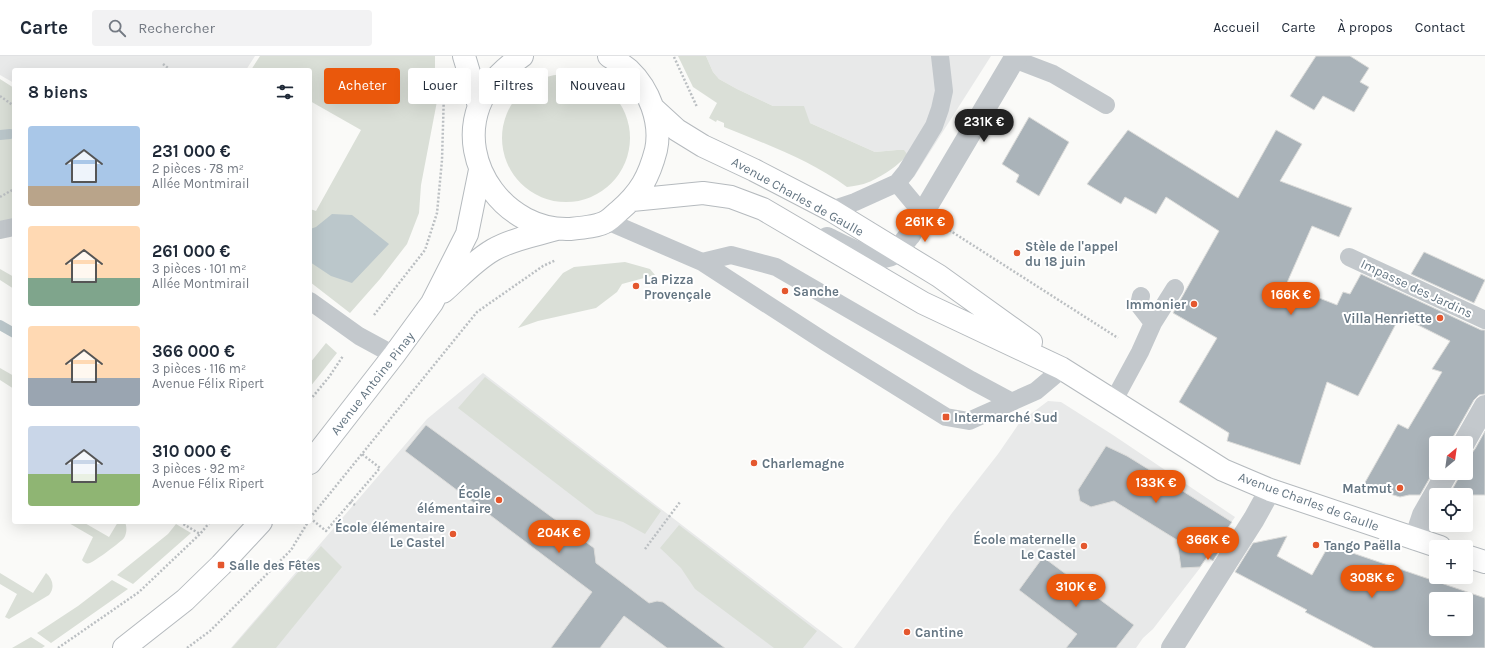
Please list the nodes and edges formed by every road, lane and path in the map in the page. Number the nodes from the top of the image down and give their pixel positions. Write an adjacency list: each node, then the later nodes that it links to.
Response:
1 (464, 56): 13 (main road)
2 (522, 56): 13 (main road)
3 (609, 56): 14 (main road)
4 (940, 56): 17 (lane)
5 (674, 57): 15 (path)
6 (1015, 58): 12 (lane); 22 (street)
7 (163, 64): 8 (path)
8 (168, 68)
9 (0, 96): 11 (path)
10 (444, 104): 36 (path)
11 (12, 105)
12 (1106, 105)
13 (479, 106): 16 (main road)
14 (653, 108): 20 (main road); 21 (main road, Avenue Charles de Gaulle)
15 (699, 110)
16 (480, 170): 26 (main road); 35 (main road, Avenue Antoine Pinay)
17 (897, 183): 21 (lane); 22 (lane)
18 (12, 190): 19 (path)
19 (0, 197)
20 (632, 200): 23 (main road, Avenue Charles de Gaulle); 24 (main road)
21 (831, 210): 28 (main road, Avenue Charles de Gaulle)
22 (922, 213): 28 (street); 39 (path)
23 (778, 216): 28 (street); 42 (main road, Avenue Charles de Gaulle)
24 (606, 221): 26 (main road); 31 (lane)
25 (12, 227): 27 (lane)
26 (557, 229): 35 (main road, Avenue Antoine Pinay)
27 (0, 230)
28 (897, 252): 42 (main road, Avenue Charles de Gaulle)
29 (1349, 257): 37 (lane, Impasse des Jardins)
30 (558, 260): 48 (path)
31 (702, 262): 45 (lane); 45 (lane)
32 (1175, 288): 38 (lane)
33 (1141, 296): 38 (lane)
34 (312, 302): 41 (lane)
35 (432, 303): 41 (main road, Avenue Antoine Pinay)
36 (372, 318)
37 (1485, 320)
38 (1154, 323): 39 (lane)
39 (1140, 352): 44 (lane)
40 (344, 354): 43 (path)
41 (394, 355): 49 (main road, Avenue Antoine Pinay)
42 (1061, 368): 44 (main road, Avenue Charles de Gaulle); 45 (lane)
43 (312, 398)
44 (1114, 400): 51 (main road, Avenue Charles de Gaulle)
45 (1012, 402)
46 (1485, 406): 47 (street)
47 (1468, 436)
48 (362, 454): 52 (path); 55 (path)
49 (312, 460)
50 (1443, 480): 62 (street)
51 (1270, 490): 62 (main road, Avenue Charles de Gaulle); 70 (street)
52 (350, 502): 54 (path); 56 (path)
53 (680, 502): 64 (path)
54 (355, 505)
55 (312, 516)
56 (312, 520)
57 (183, 524): 61 (path)
58 (208, 524): 61 (path)
59 (259, 524): 68 (main road)
60 (307, 524): 69 (path)
61 (200, 534): 67 (path)
62 (1415, 539): 63 (main road, Avenue Charles de Gaulle)
63 (1429, 543)
64 (645, 549)
65 (1473, 558): 66 (main road)
66 (1485, 562)
67 (58, 648)
68 (124, 648)
69 (187, 648)
70 (1172, 648)

